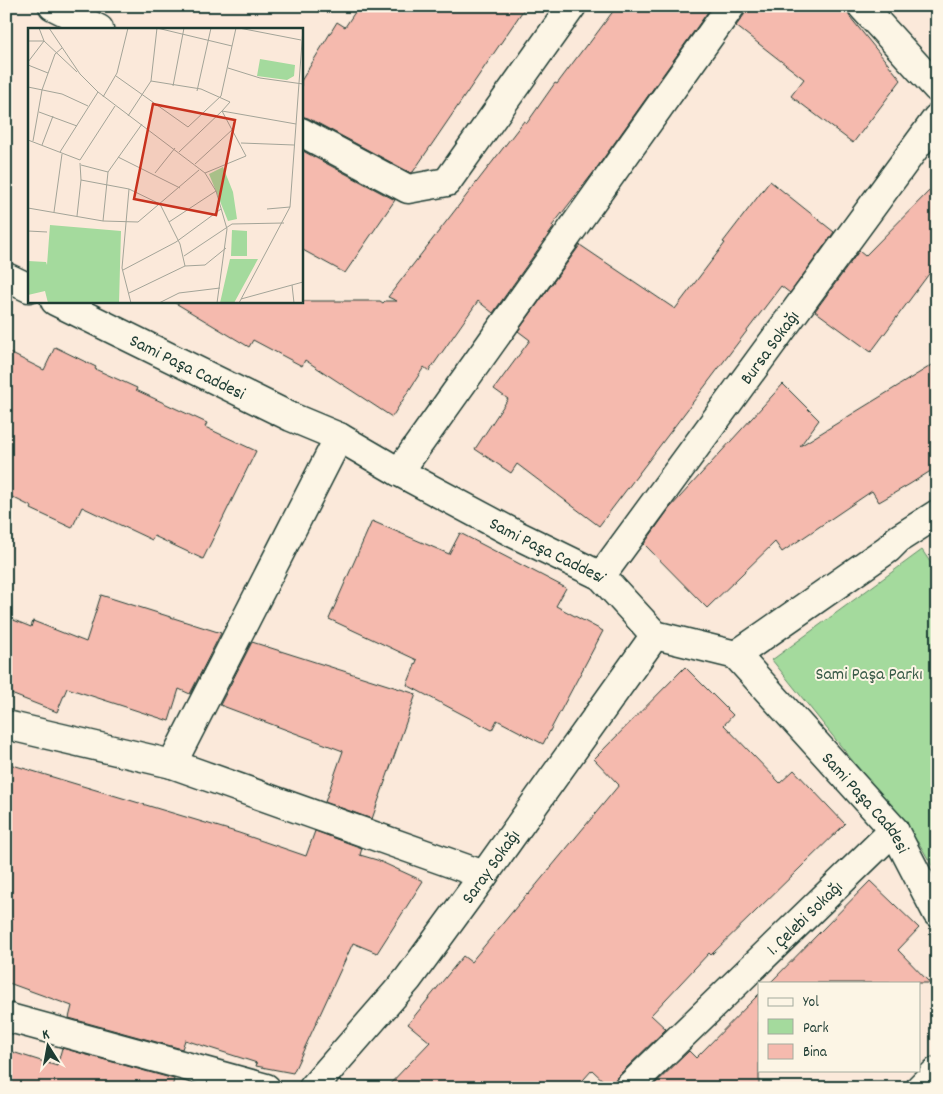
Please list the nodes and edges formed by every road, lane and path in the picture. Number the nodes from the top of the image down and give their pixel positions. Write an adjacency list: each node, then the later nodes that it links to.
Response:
1 (54, 6): 5 (street)
2 (572, 6): 8 (street)
3 (731, 6): 13 (street)
4 (862, 6): 6 (street)
5 (97, 28)
6 (937, 88)
7 (937, 118): 15 (street, Bursa Sokağı)
8 (302, 133)
9 (6, 277): 10 (street)
10 (28, 288)
11 (57, 302): 12 (street, Sami Paşa Caddesi)
12 (340, 437): 13 (street, Sami Paşa Caddesi); 19 (street)
13 (399, 472): 15 (street, Sami Paşa Caddesi)
14 (937, 514): 17 (street)
15 (601, 576): 16 (street, Sami Paşa Caddesi)
16 (655, 635): 17 (street); 21 (street, Saray Sokağı)
17 (736, 655): 20 (street, Sami Paşa Caddesi)
18 (6, 725): 19 (street)
19 (172, 764): 21 (street)
20 (894, 830): 22 (street, Sami Paşa Caddesi); 27 (street, 1. Çelebi Sokağı)
21 (484, 875): 26 (street, Saray Sokağı)
22 (937, 913)
23 (6, 1017): 25 (street)
24 (937, 1071): 28 (street)
25 (266, 1088)
26 (313, 1088)
27 (628, 1088)
28 (920, 1088)

